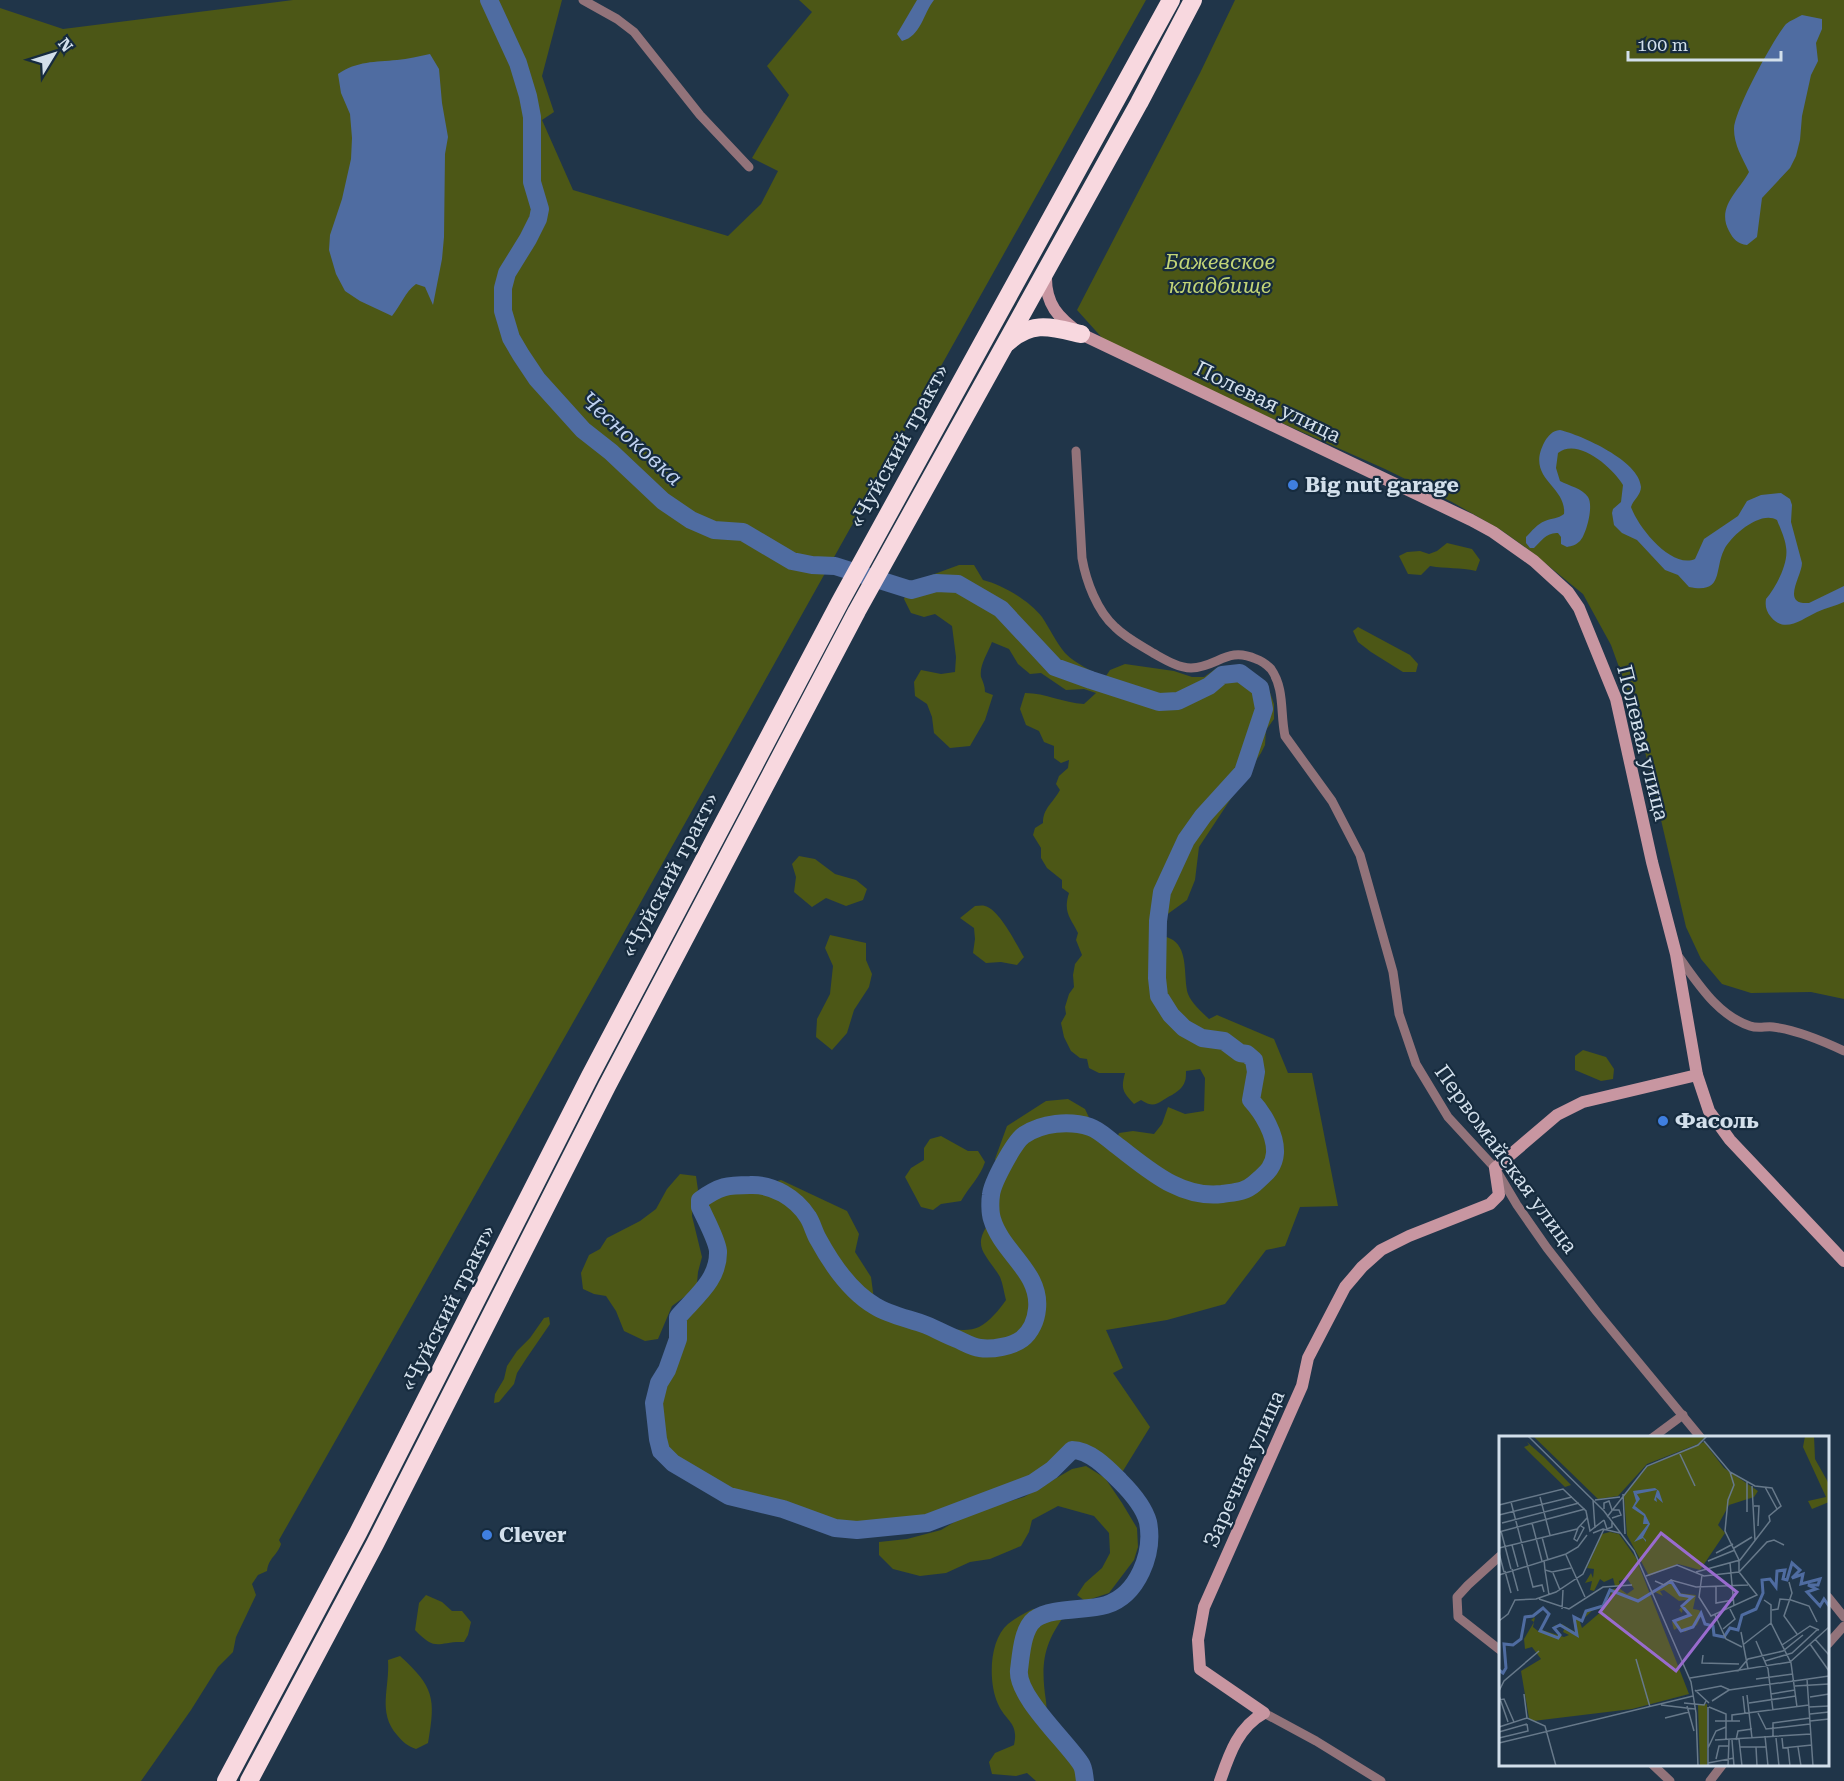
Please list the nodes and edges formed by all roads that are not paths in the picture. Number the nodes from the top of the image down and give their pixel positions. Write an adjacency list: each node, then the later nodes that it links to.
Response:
1 (583, 0): 4 (street)
2 (1171, 0): 26 (highway, «Чуйский тракт»)
3 (1193, 0): 5 (highway, «Чуйский тракт»)
4 (749, 167)
5 (1046, 268): 6 (street, Полевая улица); 7 (highway, «Чуйский тракт»)
6 (1081, 334): 7 (highway); 9 (street, Полевая улица)
7 (1002, 349): 27 (highway, «Чуйский тракт»)
8 (1076, 451): 12 (street, Первомайская улица)
9 (1676, 954): 10 (street); 11 (street, Полевая улица)
10 (1844, 1051)
11 (1697, 1075): 12 (street); 13 (street, Полевая улица)
12 (1496, 1168): 14 (street, Первомайская улица); 23 (street, Заречная улица)
13 (1844, 1262)
14 (1683, 1415): 15 (street); 16 (street, Первомайская улица)
15 (1653, 1436)
16 (1700, 1436)
17 (1499, 1557): 22 (street)
18 (1829, 1599): 19 (street)
19 (1844, 1617)
20 (1844, 1626): 21 (street)
21 (1829, 1642)
22 (1499, 1649)
23 (1264, 1713): 28 (street); 29 (street, Заречная улица)
24 (1654, 1766): 30 (street)
25 (1721, 1766): 31 (street)
26 (226, 1781)
27 (249, 1781)
28 (1220, 1781)
29 (1381, 1781)
30 (1670, 1781)
31 (1710, 1781)

